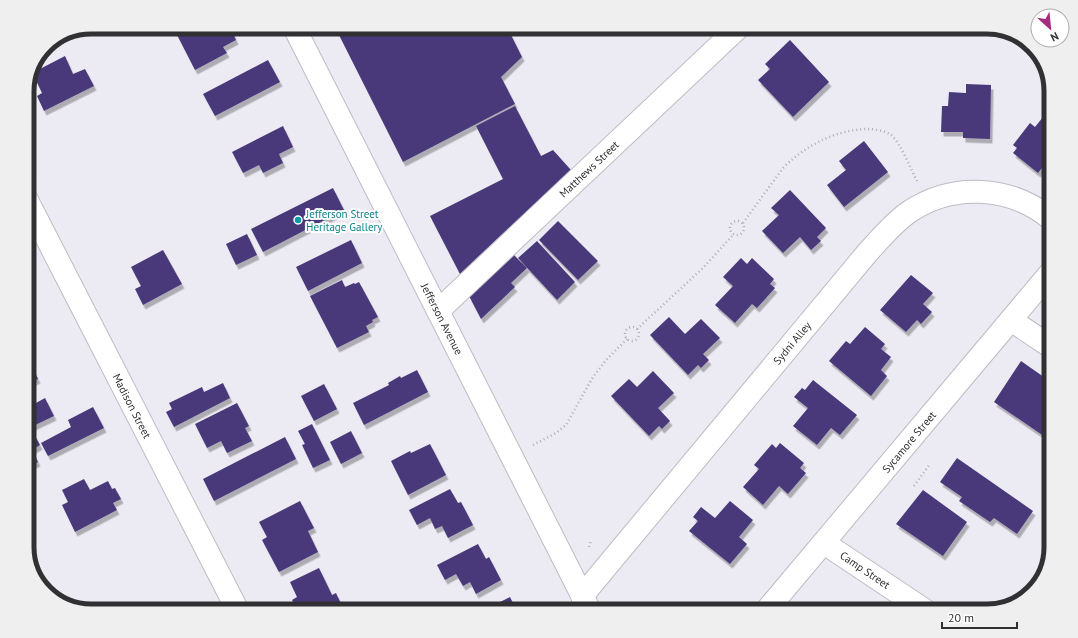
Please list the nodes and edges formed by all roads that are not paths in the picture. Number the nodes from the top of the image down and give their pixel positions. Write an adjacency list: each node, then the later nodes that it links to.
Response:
1 (298, 34): 6 (street, Jefferson Avenue)
2 (732, 34): 6 (street, Matthews Street)
3 (34, 214): 10 (street, Madison Street)
4 (1044, 214): 11 (street, Sydni Alley)
5 (1044, 280): 7 (street, Sycamore Street)
6 (438, 311): 11 (street, Jefferson Avenue)
7 (1011, 320): 8 (street); 9 (street, Sycamore Street)
8 (1044, 342)
9 (824, 543): 12 (street, Sycamore Street); 13 (street, Camp Street)
10 (234, 604)
11 (586, 604)
12 (772, 604)
13 (916, 604)

